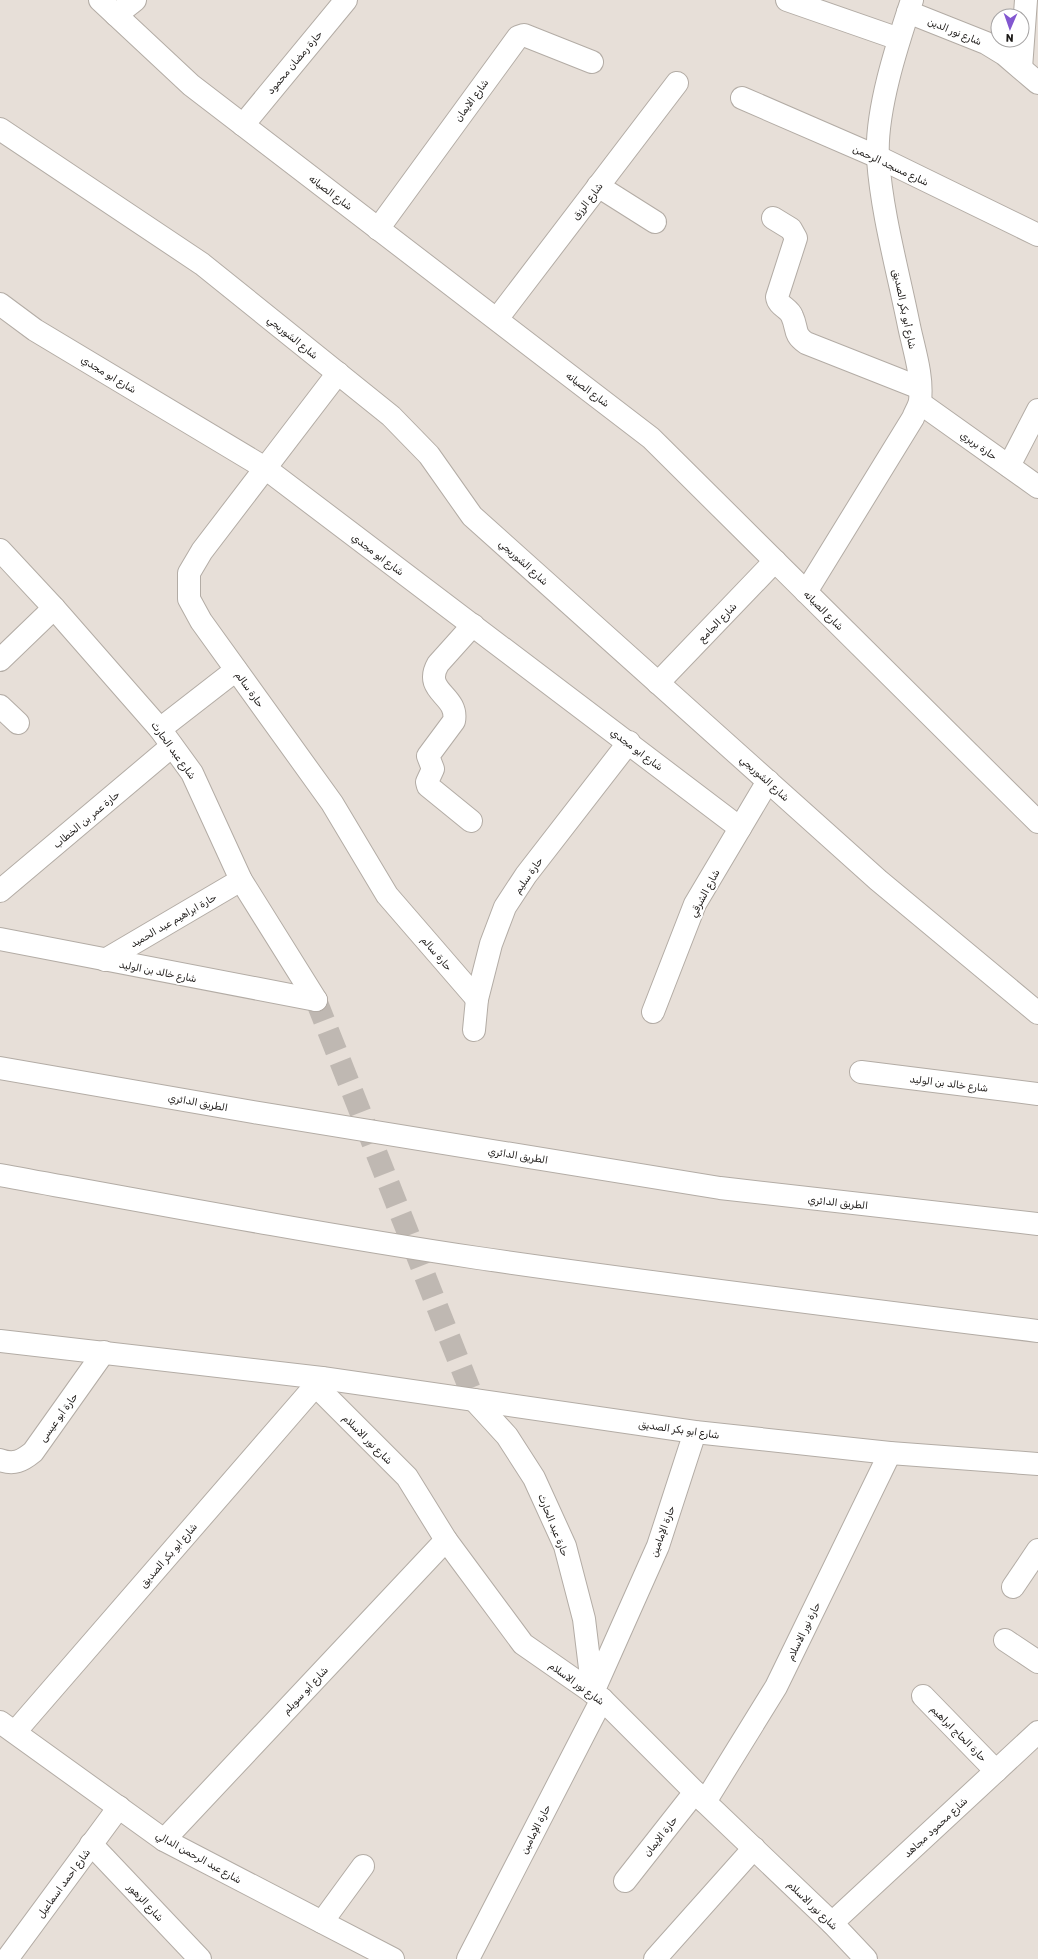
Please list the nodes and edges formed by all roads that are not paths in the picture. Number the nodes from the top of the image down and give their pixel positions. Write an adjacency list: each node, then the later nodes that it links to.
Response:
1 (100, 0): 7 (main road, شارع الصيانه)
2 (135, 0): 7 (main road)
3 (346, 0): 14 (main road, حارة رمضان محمود)
4 (787, 0): 8 (main road)
5 (1026, 0): 10 (main road)
6 (910, 6): 8 (main road, شارع أبو بكر الصديق); 10 (main road, شارع نور الدين)
7 (116, 15): 14 (main road, شارع الصيانه)
8 (899, 38): 16 (main road, شارع أبو بكر الصديق)
9 (592, 62): 20 (main road, شارع الايمان)
10 (1021, 68): 11 (main road, شارع نور الدين)
11 (1038, 83)
12 (677, 84): 17 (main road, شارع الرزق)
13 (742, 98): 16 (main road, شارع مسجد الرحمن)
14 (242, 125): 20 (main road, شارع الصيانه)
15 (0, 129): 24 (main road, شارع الشوربجي)
16 (878, 158): 21 (main road, شارع مسجد الرحمن); 25 (main road, شارع أبو بكر الصديق)
17 (598, 186): 19 (main road); 23 (main road, شارع الرزق)
18 (773, 218): 25 (main road, حارة بربري)
19 (655, 222)
20 (378, 229): 23 (main road, شارع الصيانه)
21 (1038, 235)
22 (0, 304): 28 (main road, شارع ابو مجدي)
23 (496, 320): 31 (main road, شارع الصيانه)
24 (338, 373): 28 (main road, حارة سالم); 37 (main road, شارع الشوربجي)
25 (920, 395): 27 (main road, حارة بربري); 32 (main road)
26 (1038, 410): 27 (main road)
27 (1009, 466): 29 (main road, حارة بربري)
28 (265, 468): 34 (main road, شارع ابو مجدي); 36 (main road, حارة سالم)
29 (1038, 487)
30 (0, 550): 33 (main road, شارع عبد الحارث)
31 (775, 561): 32 (main road, شارع الصيانه); 37 (main road, شارع الجامع)
32 (806, 592): 44 (main road, شارع الصيانه)
33 (54, 608): 35 (main road); 40 (main road, شارع عبد الحارث)
34 (473, 625): 41 (main road, شارع ابو مجدي); 43 (main road)
35 (0, 660)
36 (236, 670): 40 (main road, حارة عمر بن الخطاب); 50 (main road, حارة سالم)
37 (658, 682): 42 (main road, شارع الشوربجي)
38 (0, 706): 39 (main road)
39 (18, 723)
40 (166, 737): 46 (main road, شارع عبد الحارث); 47 (main road, حارة عمر بن الخطاب)
41 (629, 742): 45 (main road, شارع ابو مجدي); 50 (main road, حارة سليم)
42 (768, 781): 45 (main road, شارع الشرقي); 53 (main road, شارع الشوربجي)
43 (472, 822)
44 (1038, 822)
45 (740, 828): 52 (main road, شارع الشرقي)
46 (241, 880): 49 (main road, حارة ابراهيم عبد الحميد); 51 (main road, شارع عبد الحارث)
47 (0, 891)
48 (0, 939): 49 (main road, شارع خالد بن الوليد)
49 (105, 960): 51 (main road, شارع خالد بن الوليد)
50 (477, 999): 54 (main road, حارة سليم)
51 (316, 1000)
52 (653, 1012)
53 (1038, 1013)
54 (474, 1030)
55 (0, 1068): 59 (main road, الطريق الدائري)
56 (861, 1072): 57 (main road, شارع خالد بن الوليد)
57 (1038, 1094)
58 (0, 1175): 60 (main road)
59 (1038, 1224)
60 (1038, 1331)
61 (0, 1341): 62 (main road, شارع ابو بكر الصديق)
62 (104, 1352): 63 (main road, شارع ابو بكر الصديق); 67 (main road, حارة أبو عيسى)
63 (319, 1382): 64 (main road, شارع ابو بكر الصديق); 69 (main road, شارع نور الاسلام); 76 (main road, شارع ابو بكر الصديق)
64 (474, 1400): 65 (main road, شارع ابو بكر الصديق); 74 (main road, حارة عبد الحارث)
65 (696, 1432): 66 (main road, شارع ابو بكر الصديق); 74 (main road, حارة الإمامين)
66 (890, 1453): 68 (main road, شارع ابو بكر الصديق); 79 (main road, حارة نور الاسلام)
67 (0, 1460)
68 (1036, 1465)
69 (446, 1540): 74 (main road, شارع نور الاسلام); 81 (main road, شارع أبو سويلم)
70 (1038, 1550): 71 (main road)
71 (1013, 1587)
72 (1005, 1640): 73 (main road)
73 (1038, 1662)
74 (597, 1696): 79 (main road, شارع نور الاسلام); 92 (main road, حارة الإمامين)
75 (923, 1696): 78 (main road, حارة الحاج ابراهيم)
76 (4, 1725): 80 (main road, شارع عبد الرحمن الدالي)
77 (1038, 1732): 78 (main road, شارع محمود مجاهد)
78 (996, 1771): 87 (main road, شارع محمود مجاهد)
79 (700, 1797): 83 (main road, شارع نور الاسلام); 85 (main road, حارة الايمان)
80 (119, 1807): 81 (main road, شارع عبد الرحمن الدالي); 82 (main road, شارع احمد اسماعيل)
81 (164, 1840): 86 (main road, شارع عبد الرحمن الدالي)
82 (91, 1844): 89 (main road, شارع احمد اسماعيل); 90 (main road, شارع الزهور)
83 (754, 1848): 87 (main road, شارع نور الاسلام); 93 (main road)
84 (363, 1866): 86 (main road)
85 (625, 1881)
86 (322, 1922): 88 (main road, شارع عبد الرحمن الدالي)
87 (832, 1923): 94 (main road, شارع نور الاسلام)
88 (365, 1953): 91 (main road, شارع عبد الرحمن الدالي)
89 (7, 1959)
90 (200, 1959)
91 (393, 1959)
92 (468, 1959)
93 (655, 1959)
94 (866, 1959)

